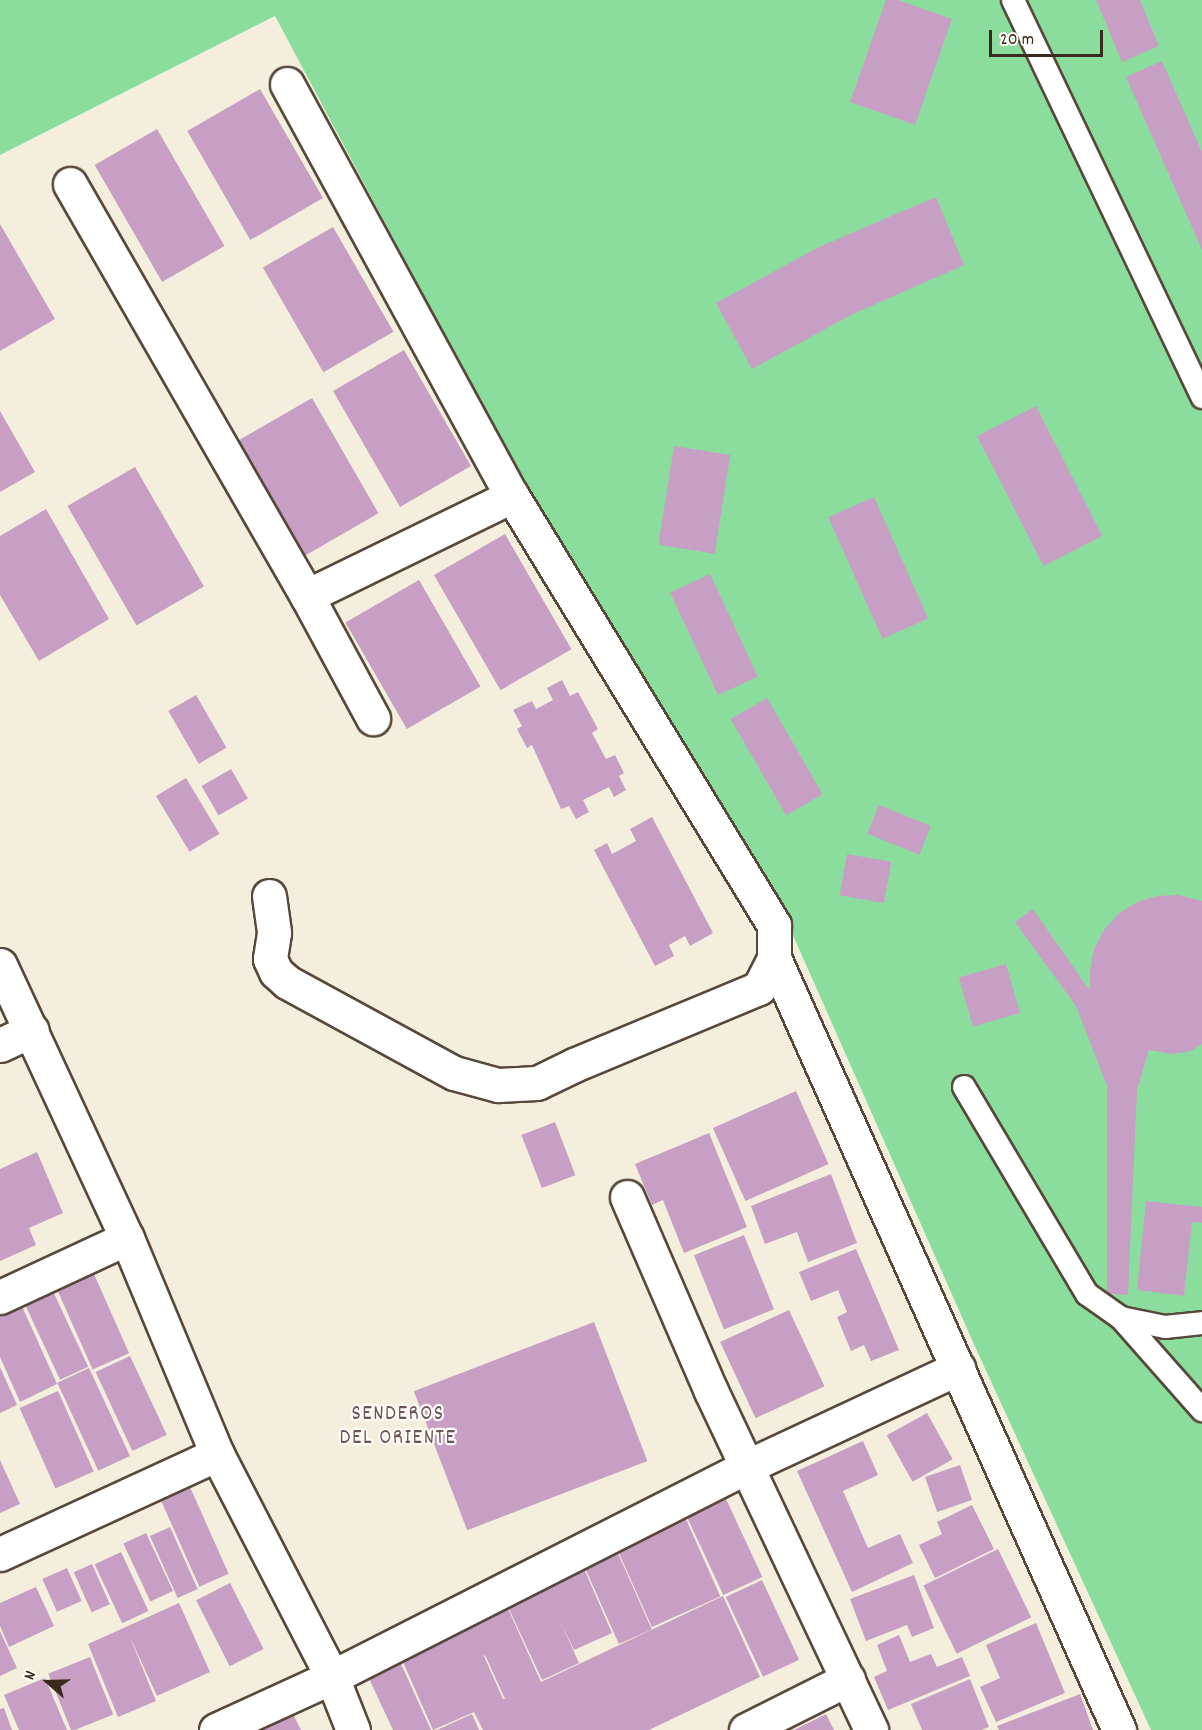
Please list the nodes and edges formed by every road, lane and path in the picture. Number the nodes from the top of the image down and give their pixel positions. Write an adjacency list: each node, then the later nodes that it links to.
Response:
1 (1013, 0): 4 (lane)
2 (286, 84): 5 (street)
3 (70, 184): 6 (street)
4 (1202, 397)
5 (512, 496): 6 (street); 9 (street)
6 (308, 596): 7 (street)
7 (373, 718)
8 (268, 896): 9 (street)
9 (774, 958): 19 (street)
10 (0, 965): 11 (street)
11 (32, 1030): 12 (street); 15 (street)
12 (0, 1045)
13 (964, 1087): 17 (lane)
14 (627, 1197): 22 (street)
15 (127, 1238): 16 (street); 21 (street)
16 (0, 1297)
17 (1121, 1318): 18 (lane); 20 (lane)
18 (1202, 1323)
19 (958, 1368): 22 (street); 30 (street)
20 (1202, 1410)
21 (217, 1454): 23 (street); 24 (street)
22 (748, 1466): 24 (street); 25 (street)
23 (0, 1554)
24 (332, 1677): 26 (street); 27 (street)
25 (848, 1679): 28 (street); 29 (street)
26 (216, 1730)
27 (353, 1730)
28 (746, 1730)
29 (871, 1730)
30 (1119, 1730)

